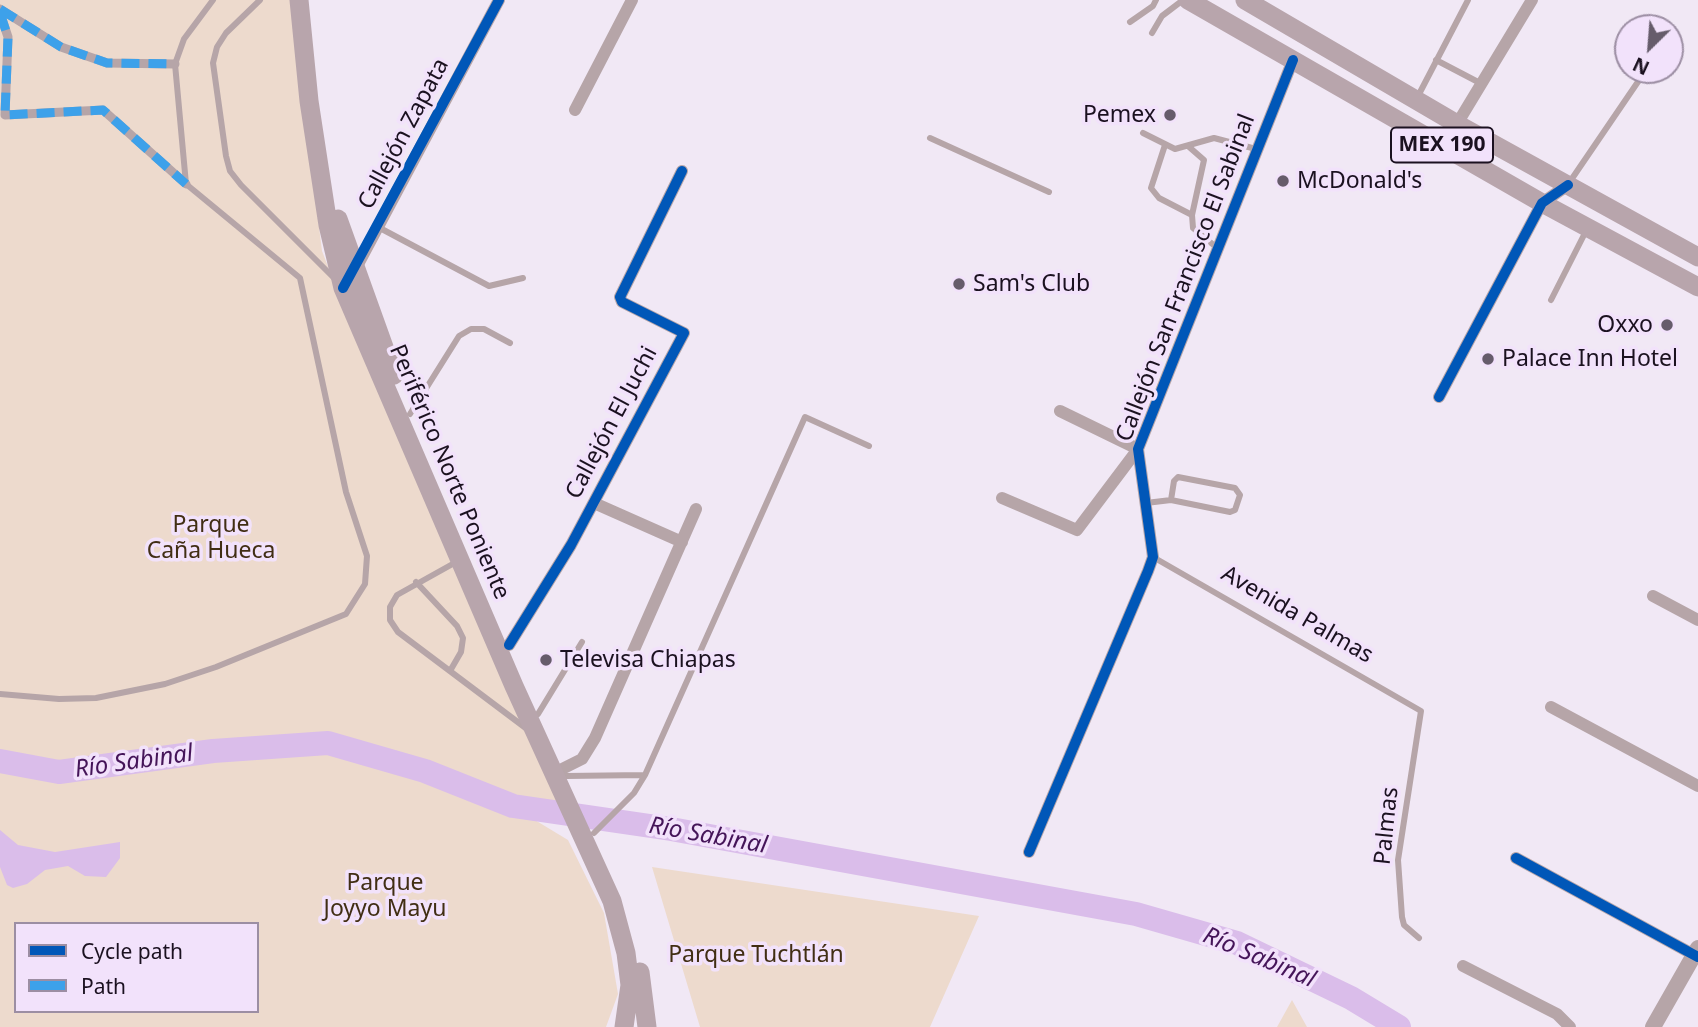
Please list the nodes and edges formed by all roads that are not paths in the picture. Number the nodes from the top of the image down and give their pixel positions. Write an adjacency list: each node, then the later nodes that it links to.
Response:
1 (213, 0): 17 (lane)
2 (260, 0): 39 (lane)
3 (299, 0): 39 (main road, Periférico Norte Poniente)
4 (309, 0): 39 (main road, Periférico Norte Poniente)
5 (499, 0): 34 (street, Callejón Zapata)
6 (632, 0): 21 (street)
7 (1156, 0): 13 (lane)
8 (1185, 0): 14 (lane); 15 (main road, MEX 190)
9 (1245, 0): 20 (main road, MEX 190)
10 (1468, 0): 16 (lane)
11 (1532, 0): 18 (street)
12 (0, 11): 17 (street); 29 (street)
13 (1130, 22)
14 (1152, 33)
15 (1293, 60): 27 (street, Callejón San Francisco El Sabinal); 32 (main road, MEX 190)
16 (1436, 60): 18 (lane); 20 (lane)
17 (176, 64): 29 (lane)
18 (1480, 83): 22 (street)
19 (1637, 84): 30 (lane)
20 (1416, 100): 22 (main road, MEX 190)
21 (575, 110)
22 (1457, 124): 30 (main road, MEX 190)
23 (1143, 133): 25 (lane)
24 (930, 138): 31 (lane)
25 (1165, 145): 26 (lane); 33 (lane)
26 (1188, 146): 27 (lane); 33 (lane)
27 (1256, 149): 36 (street, Callejón San Francisco El Sabinal)
28 (682, 171): 50 (street, Callejón El Juchi)
29 (186, 184): 62 (lane)
30 (1568, 185): 32 (street); 37 (main road, MEX 190)
31 (1049, 191)
32 (1542, 203): 35 (main road, MEX 190); 43 (street)
33 (1192, 215): 36 (lane)
34 (378, 227): 38 (lane); 39 (street, Callejón Zapata)
35 (1588, 228): 40 (main road, MEX 190); 41 (lane)
36 (1216, 247): 47 (street, Callejón San Francisco El Sabinal)
37 (1698, 257)
38 (523, 278)
39 (349, 280): 45 (main road, Periférico Norte Poniente); 55 (main road, Periférico Norte Poniente)
40 (1698, 287)
41 (1551, 300)
42 (510, 343): 45 (lane)
43 (1439, 397)
44 (1060, 411): 47 (street)
45 (410, 414): 60 (main road, Periférico Norte Poniente)
46 (869, 446): 68 (lane)
47 (1138, 449): 48 (street); 51 (street, Callejón San Francisco El Sabinal)
48 (1002, 498)
49 (1171, 500): 49 (lane); 51 (lane)
50 (594, 503): 53 (street); 60 (street, Callejón El Juchi)
51 (1144, 503): 54 (street, Callejón San Francisco El Sabinal)
52 (696, 509): 53 (street)
53 (682, 542): 67 (street)
54 (1153, 557): 64 (lane, Avenida Palmas); 72 (street)
55 (460, 560): 56 (lane); 66 (main road, Periférico Norte Poniente)
56 (416, 582): 61 (lane); 61 (lane)
57 (1653, 596): 58 (street)
58 (1698, 620)
59 (582, 642): 65 (lane)
60 (509, 645): 65 (main road, Periférico Norte Poniente)
61 (450, 671): 66 (lane)
62 (0, 694)
63 (1551, 707): 69 (street)
64 (1421, 710): 74 (lane, Palmas)
65 (538, 714): 67 (main road, Periférico Norte Poniente)
66 (536, 735): 70 (main road, Periférico Norte Poniente)
67 (564, 773): 68 (lane); 70 (main road, Periférico Norte Poniente)
68 (645, 775): 71 (lane)
69 (1698, 786)
70 (571, 800): 71 (main road, Periférico Norte Poniente)
71 (592, 829): 77 (main road, Periférico Norte Poniente); 78 (main road, Periférico Norte Poniente)
72 (1029, 852)
73 (1516, 858): 75 (street)
74 (1419, 938)
75 (1697, 953): 80 (street)
76 (1463, 966): 79 (street)
77 (624, 1027)
78 (646, 1027)
79 (1570, 1027)
80 (1653, 1027)

